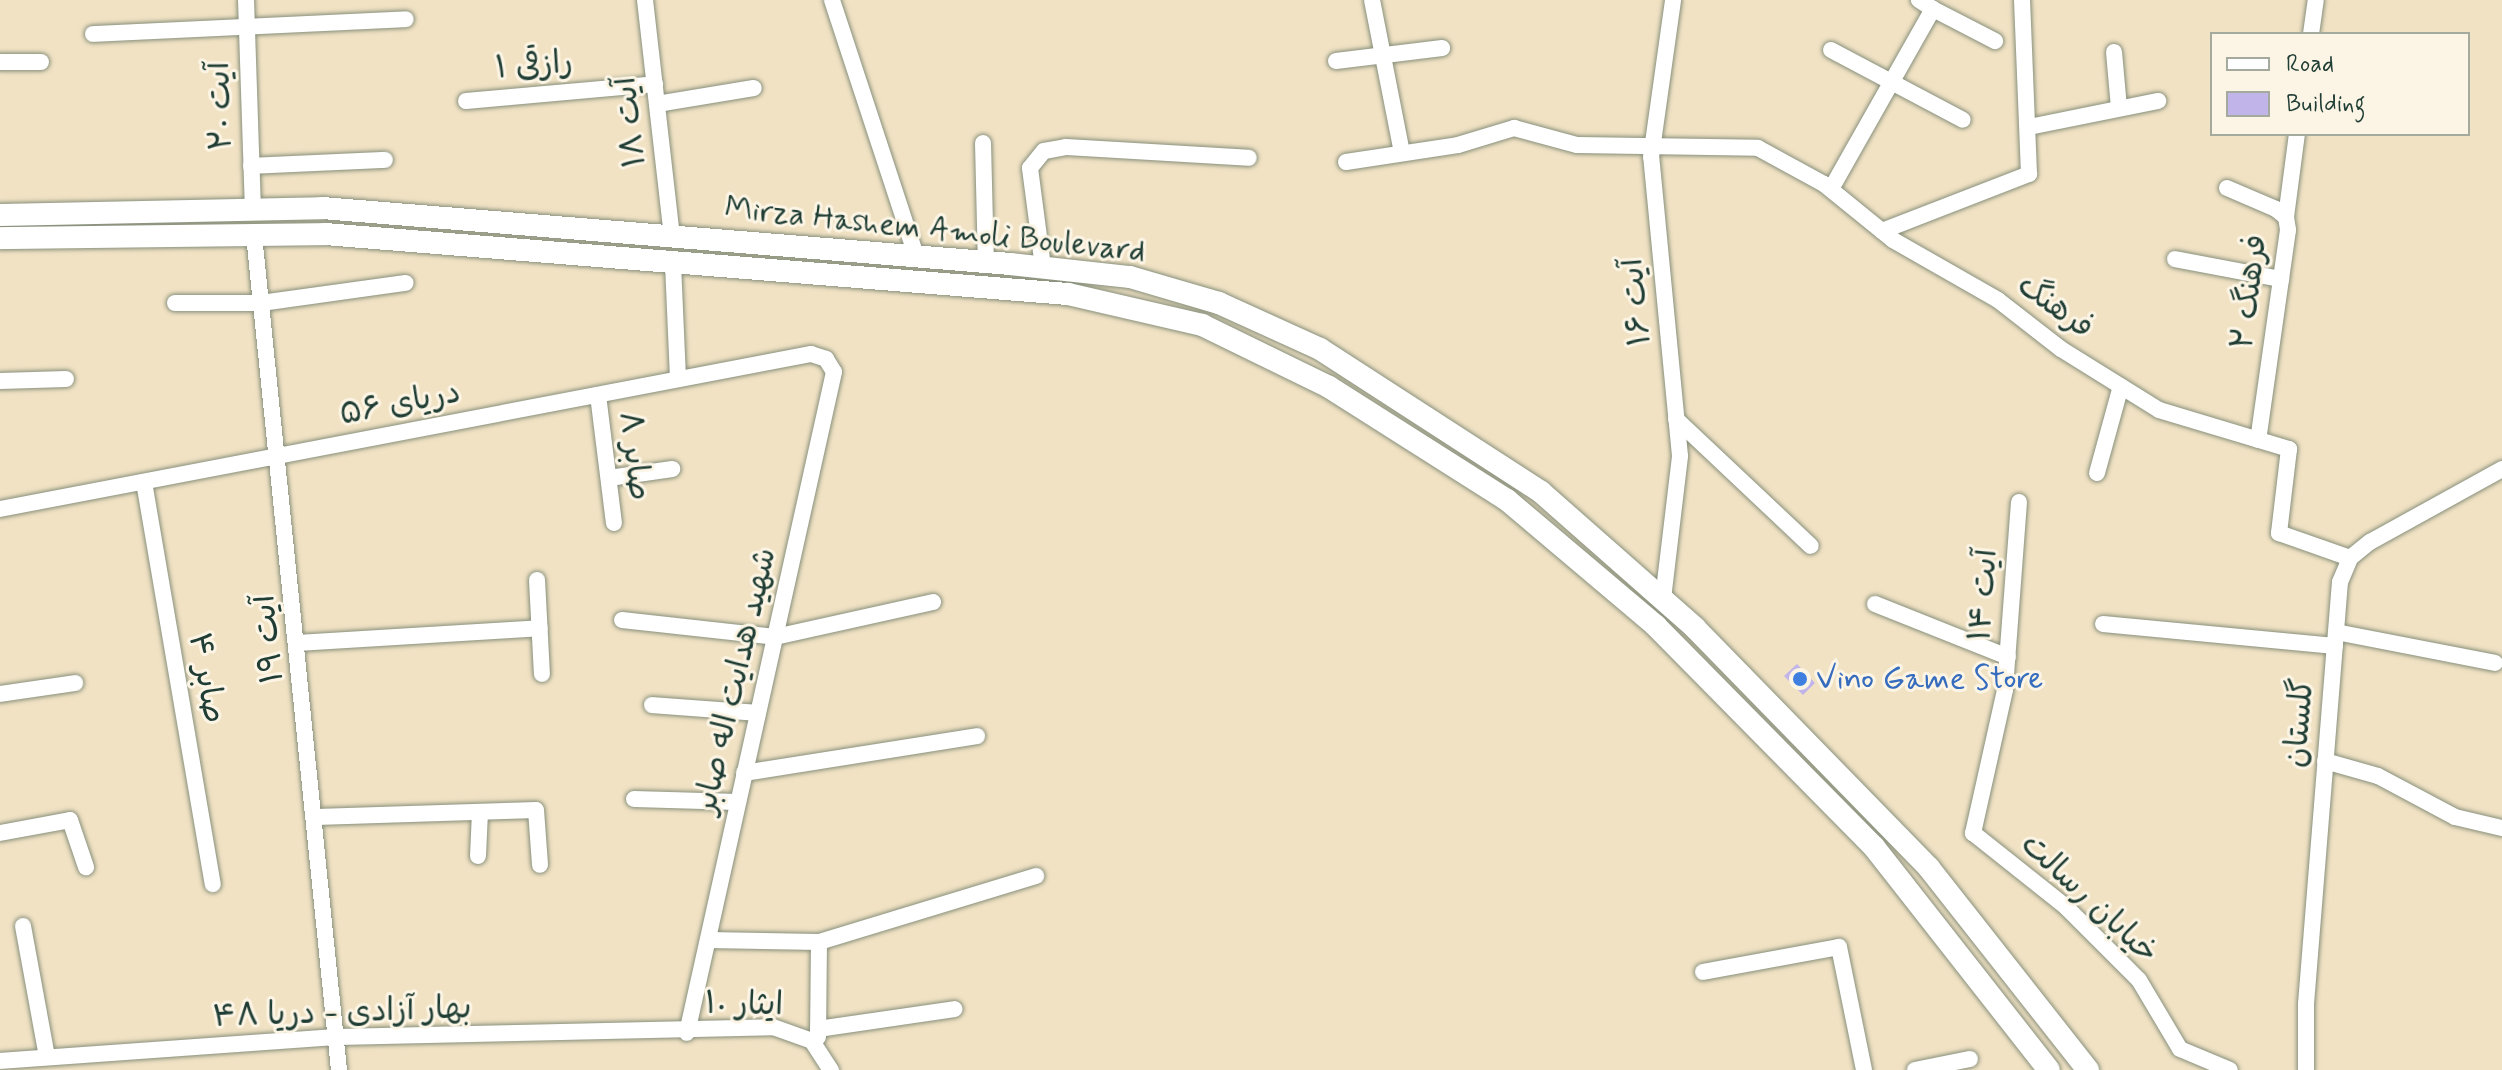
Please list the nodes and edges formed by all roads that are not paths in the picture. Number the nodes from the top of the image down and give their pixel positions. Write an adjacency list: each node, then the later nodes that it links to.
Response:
1 (246, 0): 10 (street, آیت ۲۰)
2 (645, 0): 22 (street, آیت ۱۸)
3 (832, 0): 51 (street)
4 (1372, 0): 17 (street)
5 (1673, 0): 32 (street, آیت ۱۶)
6 (2022, 0): 29 (street)
7 (2316, 0): 11 (street)
8 (1926, 4): 13 (street); 21 (street)
9 (406, 19): 10 (street)
10 (247, 27): 12 (street); 37 (street, آیت ۲۰)
11 (2311, 32)
12 (93, 34)
13 (1995, 41)
14 (1442, 48): 17 (street)
15 (1831, 50): 21 (street)
16 (2114, 52): 27 (street)
17 (1383, 55): 18 (street); 33 (street)
18 (1336, 61)
19 (0, 62): 20 (street)
20 (41, 62)
21 (1893, 80): 28 (street); 39 (street)
22 (655, 84): 24 (street, رازقی ۱); 26 (street, آیت ۱۸)
23 (754, 88): 26 (street)
24 (466, 101)
25 (2158, 101): 27 (street)
26 (657, 104): 47 (street, آیت ۱۸)
27 (2119, 108): 29 (street)
28 (1963, 120)
29 (2029, 127): 44 (street)
30 (2297, 136): 43 (street)
31 (983, 143): 53 (street)
32 (1652, 146): 33 (street, فرهنگ); 39 (street, فرهنگ); 68 (street, آیت ۱۶)
33 (1402, 153): 36 (street, فرهنگ)
34 (1249, 158): 55 (street)
35 (385, 160): 37 (street)
36 (1346, 162)
37 (251, 166): 40 (street, آیت ۲۰)
38 (2227, 188): 43 (street, فرهنگ ۲)
39 (1831, 189): 44 (street, فرهنگ)
40 (253, 209): 41 (main road, Mirza Hashem Amoli Boulevard); 47 (main road, Mirza Hashem Amoli Boulevard)
41 (76, 213): 42 (main road, Mirza Hashem Amoli Boulevard); 46 (main road)
42 (0, 215)
43 (2286, 217): 57 (street, فرهنگ ۲)
44 (1882, 231): 66 (street, فرهنگ)
45 (254, 235): 46 (main road, Mirza Hashem Amoli Boulevard); 54 (main road, Mirza Hashem Amoli Boulevard); 61 (street, آیت ۱۹)
46 (76, 237): 48 (main road, Mirza Hashem Amoli Boulevard)
47 (672, 237): 49 (main road, Mirza Hashem Amoli Boulevard)
48 (0, 238)
49 (835, 249): 50 (main road, Mirza Hashem Amoli Boulevard); 56 (main road)
50 (882, 253): 51 (main road, Mirza Hashem Amoli Boulevard); 58 (main road)
51 (916, 256): 53 (main road, Mirza Hashem Amoli Boulevard)
52 (2175, 259): 57 (street)
53 (986, 262): 55 (main road, Mirza Hashem Amoli Boulevard)
54 (673, 264): 56 (main road, Mirza Hashem Amoli Boulevard); 64 (street)
55 (1043, 267): 82 (main road, Mirza Hashem Amoli Boulevard)
56 (829, 277): 58 (main road, Mirza Hashem Amoli Boulevard)
57 (2281, 279): 69 (street, فرهنگ ۲)
58 (874, 280): 99 (main road, Mirza Hashem Amoli Boulevard)
59 (406, 283): 61 (street)
60 (175, 303): 61 (street)
61 (261, 303): 70 (street, آیت ۱۹)
62 (811, 354): 64 (street, دریای ۵۶); 88 (street, شهید هدایت اله صابر)
63 (66, 379): 65 (street)
64 (678, 379): 67 (street, دریای ۵۶)
65 (0, 381)
66 (2121, 386): 69 (street, فرهنگ); 73 (street)
67 (598, 395): 70 (street, دریای ۵۶); 74 (street, صابر ۸)
68 (1676, 419): 79 (street); 82 (street, آیت ۱۶)
69 (2258, 440): 80 (street, فرهنگ)
70 (277, 456): 75 (street, دریای ۵۶); 90 (street, آیت ۱۹)
71 (672, 469): 74 (street)
72 (2502, 469): 80 (street)
73 (2097, 473)
74 (609, 478): 78 (street, صابر ۸)
75 (144, 482): 77 (street, دریای ۵۶); 114 (street, صابر ۴)
76 (2019, 502): 91 (street, آيت ۱۴)
77 (0, 509)
78 (614, 523)
79 (1811, 546)
80 (2350, 558): 89 (street, گلستان)
81 (537, 580): 87 (street)
82 (1663, 599): 98 (main road, Mirza Hashem Amoli Boulevard)
83 (933, 602): 88 (street)
84 (1875, 604): 91 (street)
85 (622, 620): 88 (street)
86 (2103, 624): 89 (street)
87 (540, 628): 90 (street); 93 (street)
88 (775, 637): 97 (street, شهید هدایت اله صابر)
89 (2336, 639): 92 (street); 101 (street, گلستان)
90 (297, 643): 106 (street, آیت ۱۹)
91 (2008, 657): 109 (street, آيت ۱۴)
92 (2495, 663)
93 (542, 674)
94 (75, 683): 95 (street)
95 (0, 694)
96 (652, 705): 97 (street)
97 (758, 713): 102 (street, شهید هدایت اله صابر)
98 (1783, 718): 99 (main road); 132 (main road, Mirza Hashem Amoli Boulevard)
99 (1763, 735): 131 (main road, Mirza Hashem Amoli Boulevard)
100 (977, 736): 102 (street)
101 (2325, 761): 107 (street); 134 (street, گلستان)
102 (744, 773): 104 (street, شهید هدایت اله صابر)
103 (634, 799): 104 (street)
104 (738, 802): 116 (street, شهید هدایت اله صابر)
105 (480, 812): 106 (street); 110 (street); 111 (street)
106 (316, 817): 122 (street, آیت ۱۹)
107 (2502, 828)
108 (0, 833): 112 (street)
109 (1973, 833): 133 (street, خیابان رسالت)
110 (478, 856)
111 (540, 865)
112 (86, 867)
113 (1036, 876): 117 (street)
114 (213, 884)
115 (23, 926): 124 (street)
116 (708, 940): 117 (street); 121 (street, شهید هدایت اله صابر)
117 (819, 942): 120 (street)
118 (1703, 972): 129 (street)
119 (955, 1009): 120 (street)
120 (818, 1029): 123 (street)
121 (687, 1033): 122 (street, بهار آزادی - دریا ۴۸); 123 (street, ایثار ۱۰)
122 (338, 1037): 124 (street, بهار آزادی - دریا ۴۸); 127 (street, آیت ۱۹)
123 (818, 1047): 128 (street, ایثار ۱۰)
124 (47, 1057): 126 (street, بهار آزادی - دریا ۴۸)
125 (1970, 1059): 130 (street)
126 (0, 1061)
127 (339, 1070)
128 (831, 1070)
129 (1864, 1070)
130 (1915, 1070)
131 (2049, 1070)
132 (2088, 1070)
133 (2230, 1070)
134 (2306, 1070)

